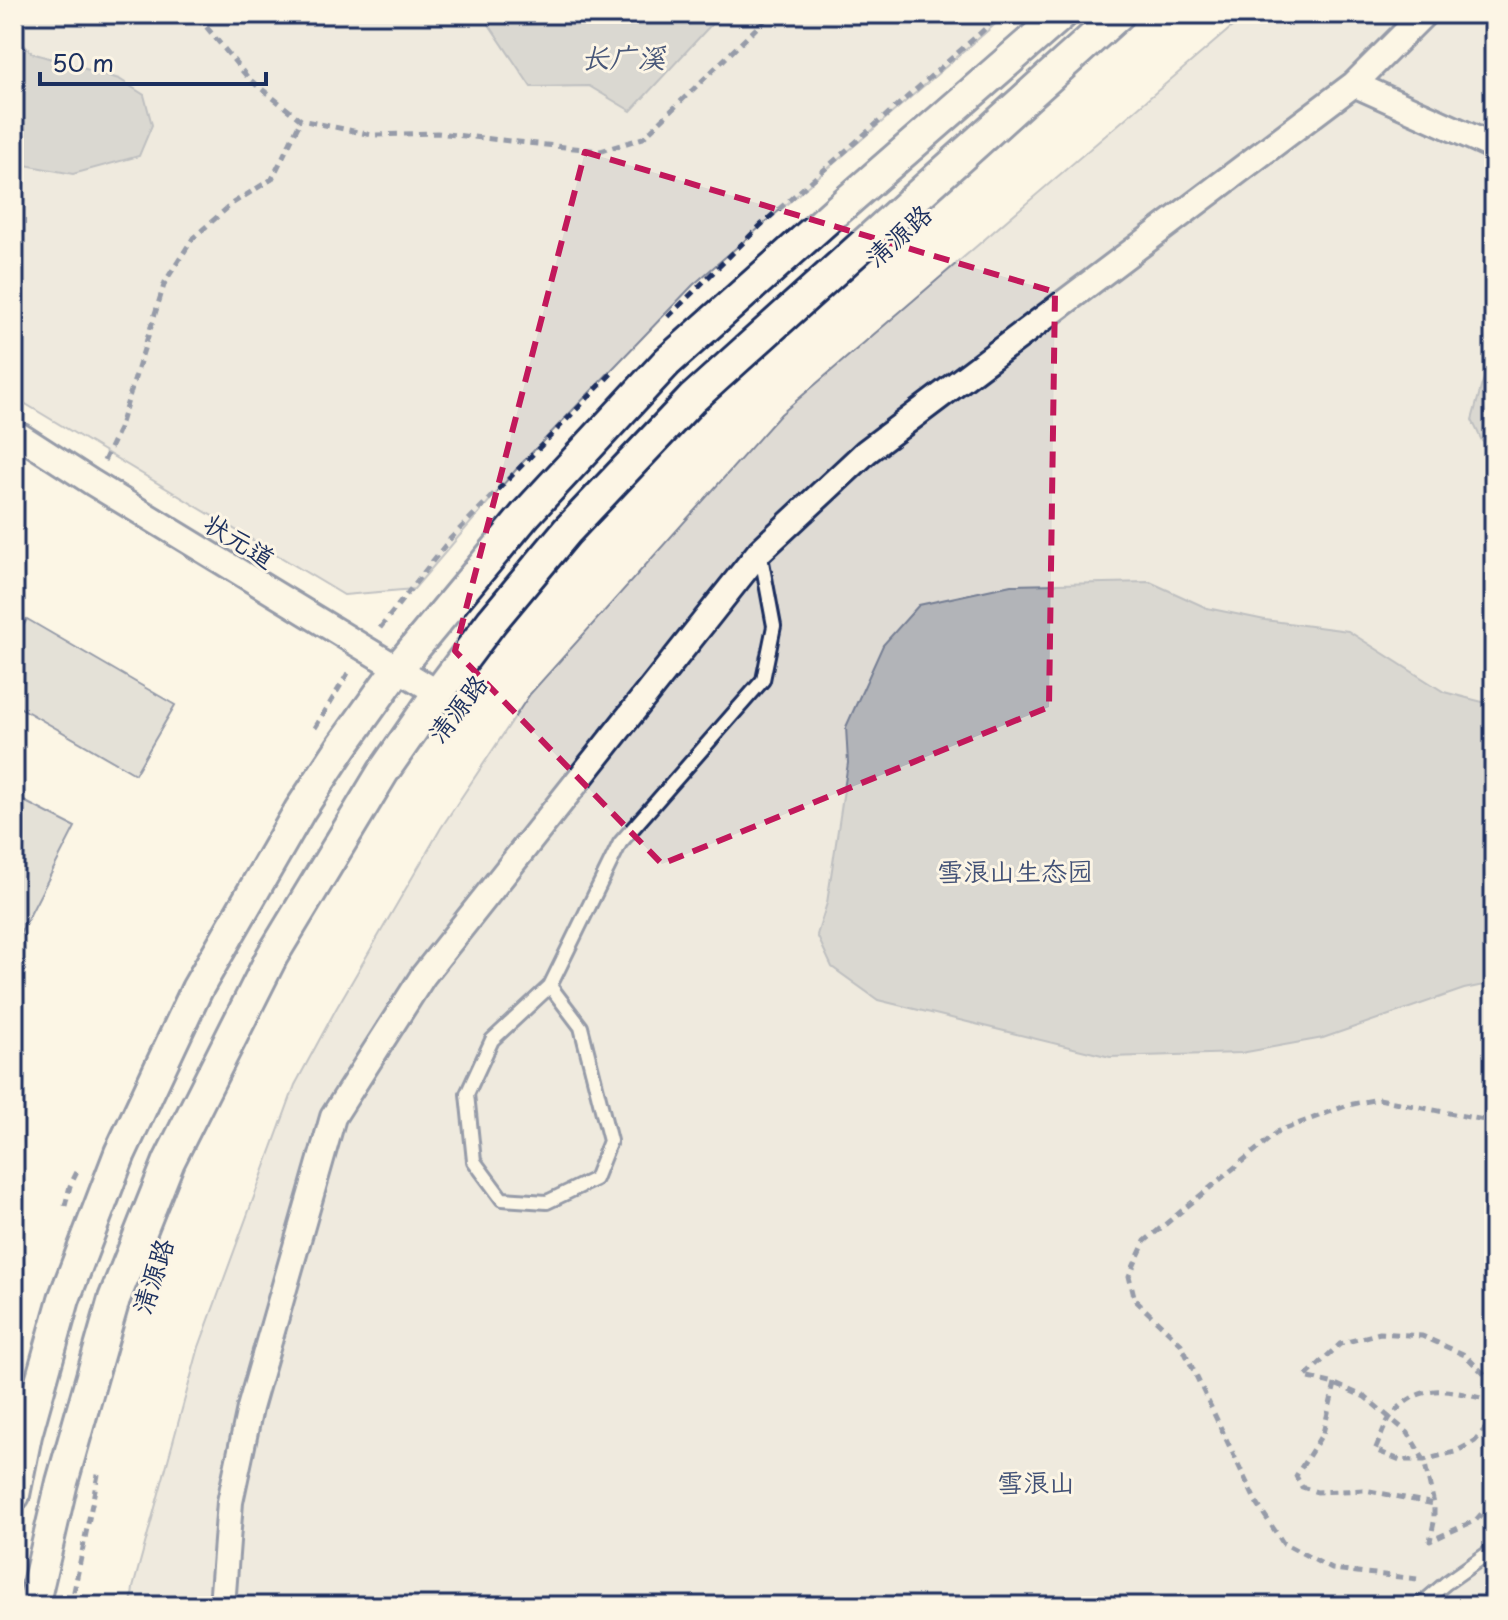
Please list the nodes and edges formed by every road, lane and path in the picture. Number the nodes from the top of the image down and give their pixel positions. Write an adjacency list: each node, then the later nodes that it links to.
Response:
1 (182, 14): 7 (path)
2 (771, 14): 7 (path)
3 (1062, 14): 12 (street)
4 (1119, 14): 13 (street, 清源路)
5 (1424, 14): 6 (street)
6 (1354, 84): 8 (street); 11 (street)
7 (301, 120): 10 (path)
8 (1494, 147)
9 (14, 432): 10 (street, 状元道)
10 (93, 483): 12 (street, 状元道)
11 (760, 551): 14 (lane); 30 (street)
12 (398, 668): 13 (street, 状元道); 23 (street)
13 (438, 693): 28 (street, 清源路)
14 (550, 986): 14 (lane)
15 (1494, 1122): 27 (path)
16 (1335, 1384): 17 (path); 19 (path); 25 (path)
17 (1494, 1384)
18 (1494, 1401): 19 (path)
19 (1389, 1418): 22 (path); 22 (path)
20 (1494, 1418): 22 (path)
21 (102, 1459): 29 (path)
22 (1424, 1460): 25 (path)
23 (14, 1495)
24 (1494, 1499): 25 (path)
25 (1434, 1504)
26 (1494, 1549): 27 (lane)
27 (1446, 1583): 31 (lane)
28 (33, 1606)
29 (71, 1606)
30 (222, 1606)
31 (1419, 1606)

